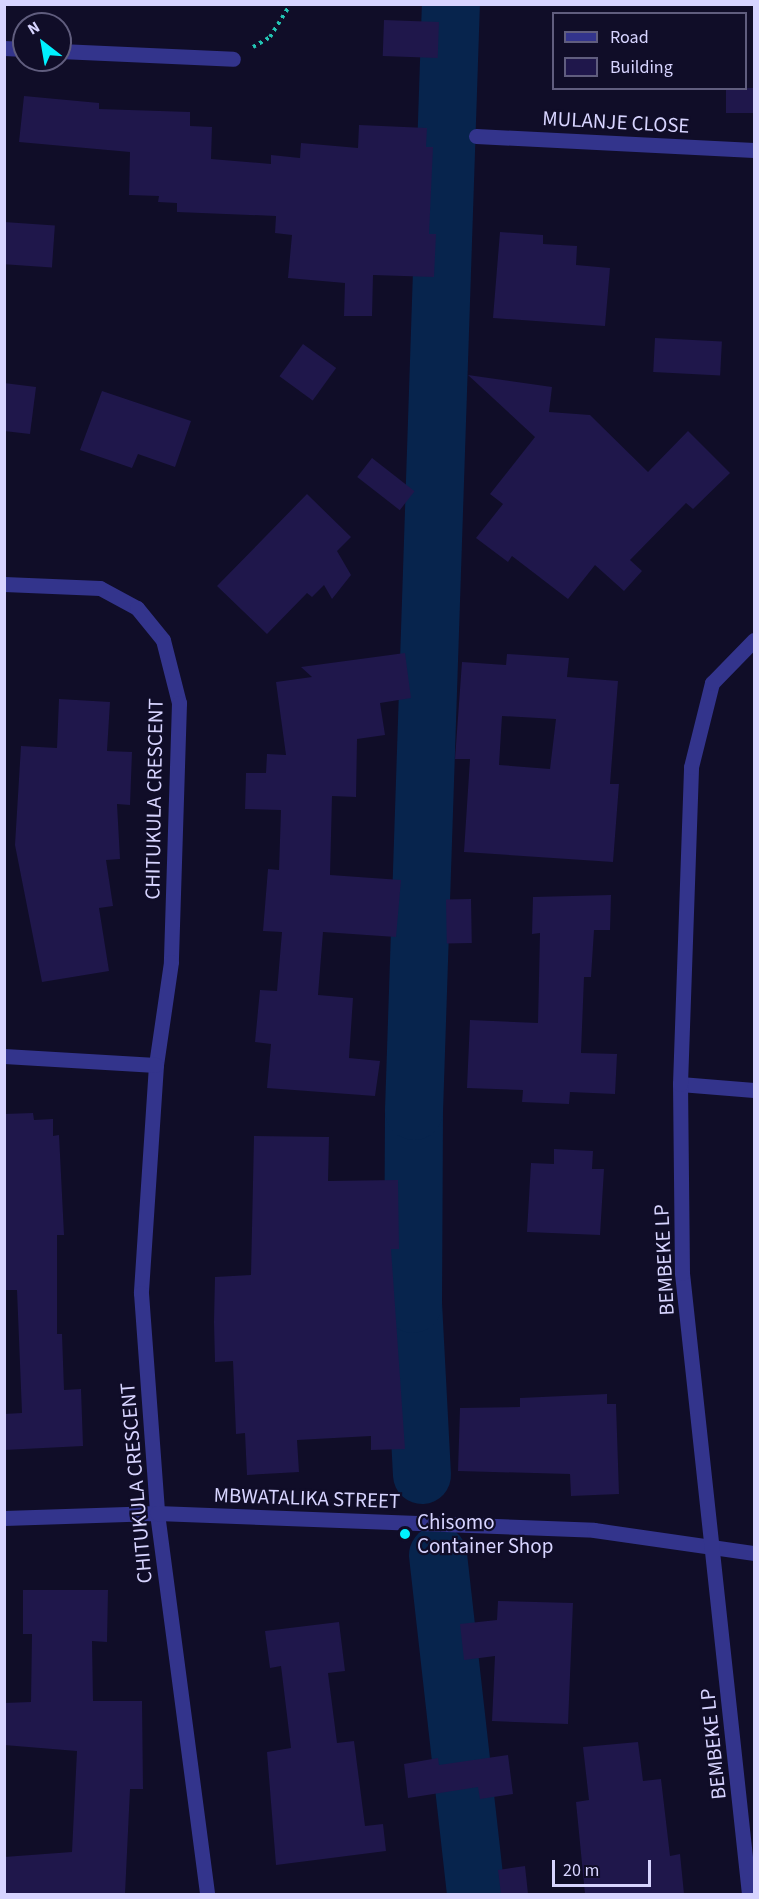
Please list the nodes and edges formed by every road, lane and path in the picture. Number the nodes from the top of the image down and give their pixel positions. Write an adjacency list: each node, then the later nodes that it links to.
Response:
1 (291, 4): 3 (path)
2 (72, 52): 3 (street)
3 (234, 59)
4 (476, 136): 5 (street, MULANJE CLOSE)
5 (754, 150)
6 (4, 585): 9 (street, CHITUKULA CRESCENT)
7 (754, 640): 10 (street, BEMBEKE LP)
8 (4, 1056): 9 (street)
9 (156, 1065): 12 (street, CHITUKULA CRESCENT)
10 (680, 1084): 11 (street); 14 (street, BEMBEKE LP)
11 (754, 1090)
12 (157, 1513): 13 (street, MBWATALIKA STREET); 14 (street, MBWATALIKA STREET); 16 (street, CHITUKULA CRESCENT)
13 (4, 1518)
14 (715, 1547): 15 (street, MBWATALIKA STREET); 17 (street, BEMBEKE LP)
15 (754, 1553)
16 (207, 1894)
17 (749, 1894)

